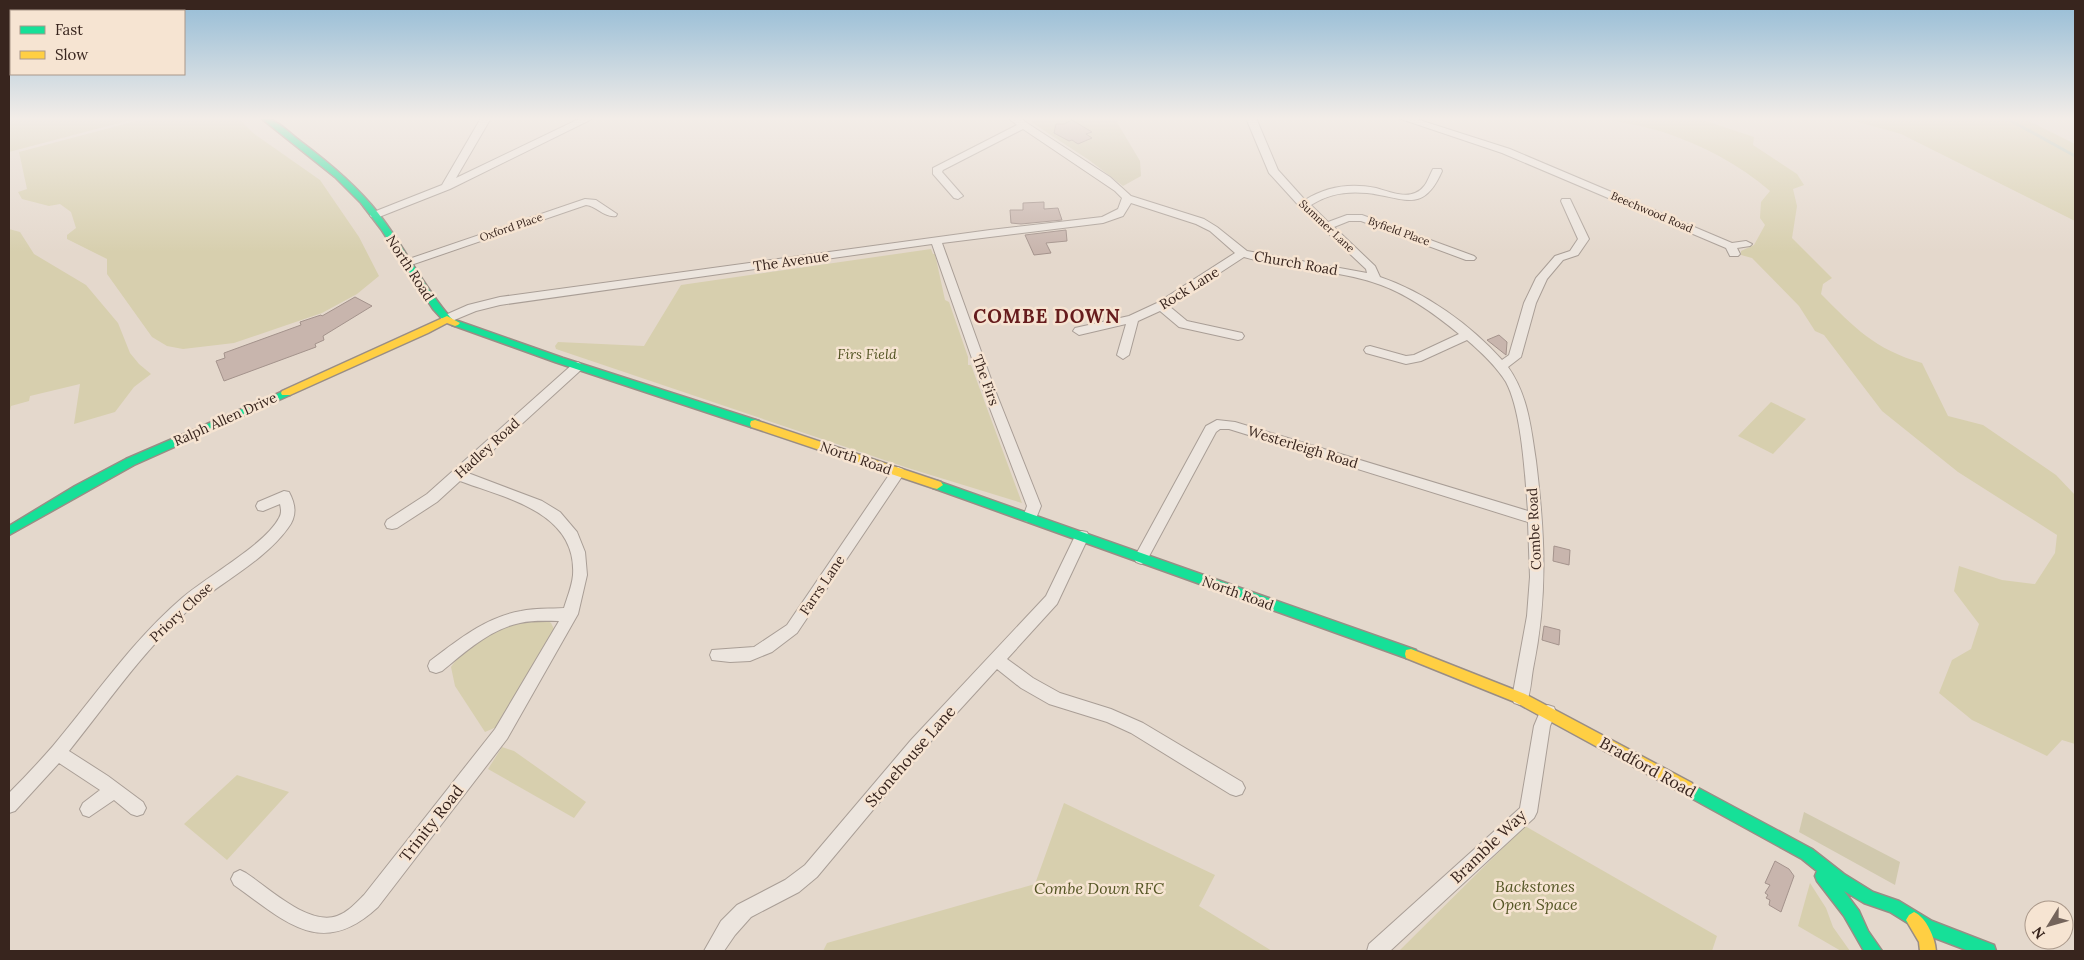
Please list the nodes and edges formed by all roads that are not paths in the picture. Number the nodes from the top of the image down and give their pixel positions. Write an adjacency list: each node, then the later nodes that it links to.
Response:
1 (322, 163): 17 (main road, North Road)
2 (460, 163): 9 (street)
3 (496, 163): 9 (street)
4 (948, 163): 10 (street)
5 (1081, 163): 11 (street, Church Road)
6 (1270, 163): 14 (street, Summer Lane)
7 (1533, 163): 20 (street, Beechwood Road)
8 (1437, 171): 12 (street)
9 (446, 187): 17 (street)
10 (958, 196)
11 (1126, 198): 19 (street, The Avenue); 21 (street, Church Road)
12 (1410, 198): 14 (street); 15 (street)
13 (1566, 201): 33 (street)
14 (1304, 205): 18 (street, Summer Lane)
15 (1423, 208)
16 (612, 214): 23 (street, Oxford Place)
17 (376, 215): 23 (main road, North Road)
18 (1328, 226): 22 (street, Byfield Place); 24 (street, Summer Lane)
19 (936, 241): 26 (street, The Avenue); 38 (street, The Firs)
20 (1746, 244)
21 (1243, 253): 24 (street, Church Road); 25 (street, Rock Lane)
22 (1470, 258)
23 (407, 263): 26 (main road, North Road)
24 (1375, 279): 29 (street, Church Road)
25 (1161, 306): 27 (street, Rock Lane); 30 (street)
26 (447, 319): 34 (main road, North Road); 41 (main road, Ralph Allen Drive)
27 (1132, 319): 28 (street, Rock Lane); 32 (street)
28 (1079, 331)
29 (1467, 335): 31 (street); 33 (street, Church Road)
30 (1238, 336)
31 (1370, 350)
32 (1123, 355)
33 (1500, 365): 39 (street, Combe Road)
34 (578, 366): 35 (main road, North Road); 36 (street, Hadley Road)
35 (898, 472): 38 (main road, North Road); 45 (street, Farrs Lane)
36 (458, 475): 40 (street, Hadley Road); 44 (street, Trinity Road)
37 (263, 506): 50 (street, Priory Close)
38 (1030, 517): 42 (main road, North Road)
39 (1536, 519): 43 (street, Westerleigh Road); 48 (street, Combe Road)
40 (392, 524)
41 (9, 531)
42 (1082, 536): 43 (main road, North Road); 46 (street, Stonehouse Lane)
43 (1141, 558): 48 (main road, North Road)
44 (570, 614): 47 (street); 57 (street, Trinity Road)
45 (718, 655)
46 (997, 660): 51 (street); 62 (street, Stonehouse Lane)
47 (436, 666)
48 (1520, 698): 49 (main road, Bradford Road)
49 (1548, 712): 56 (main road, Bradford Road); 63 (street, Bramble Way)
50 (57, 754): 52 (street); 53 (street, Priory Close)
51 (1236, 788)
52 (114, 790): 54 (street); 55 (street)
53 (9, 805)
54 (137, 808)
55 (89, 809)
56 (1776, 836): 58 (main road, Bradford Road); 60 (main road, Bradford Road)
57 (240, 879)
58 (1885, 903): 59 (main road, Bradford Road); 60 (main road)
59 (1908, 914): 64 (main road, Bradford Road); 65 (main road, Bradford Road)
60 (1856, 920): 61 (main road, Bradford Road)
61 (1870, 949)
62 (714, 951)
63 (1376, 951)
64 (1928, 951)
65 (1988, 951)

